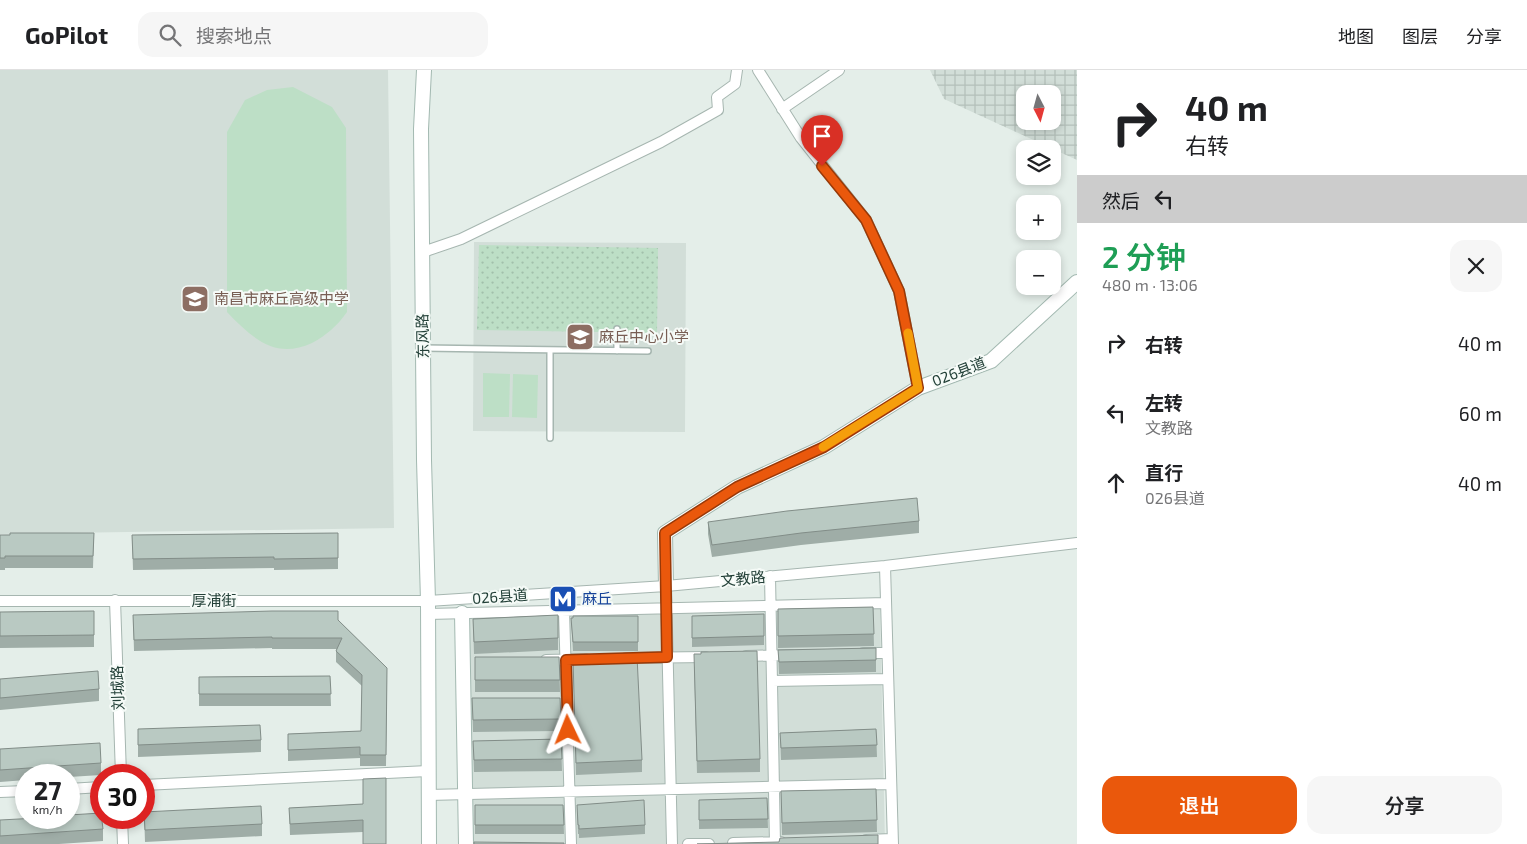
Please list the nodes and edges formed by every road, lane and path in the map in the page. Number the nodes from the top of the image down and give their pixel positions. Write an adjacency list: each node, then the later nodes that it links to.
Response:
1 (424, 70): 6 (street, 东风路)
2 (737, 70): 6 (street)
3 (758, 70): 5 (street)
4 (839, 70): 5 (street)
5 (782, 109): 13 (street)
6 (422, 252): 9 (street, 东风路)
7 (1077, 282): 13 (street, 026县道)
8 (618, 329): 11 (lane)
9 (424, 348): 10 (lane); 23 (street, 东风路)
10 (550, 350): 11 (lane); 14 (lane)
11 (617, 351): 12 (lane)
12 (648, 351)
13 (918, 388): 18 (street, 026县道)
14 (550, 438)
15 (1077, 543): 16 (street, 文教路)
16 (885, 566): 17 (street, 文教路); 21 (street)
17 (770, 576): 18 (street, 文教路); 22 (street)
18 (666, 586): 23 (street, 026县道); 24 (street)
19 (115, 600): 20 (street, 厚浦街); 23 (street, 厚浦街); 40 (street, 刘城路)
20 (0, 601)
21 (886, 603): 22 (street); 27 (street)
22 (771, 606): 24 (street); 30 (street)
23 (428, 607): 26 (street); 41 (street)
24 (666, 609): 25 (street); 33 (street)
25 (564, 611): 26 (street); 37 (street)
26 (462, 613): 49 (street)
27 (887, 653): 29 (street); 38 (street)
28 (800, 654): 30 (street)
29 (848, 654)
30 (772, 655): 32 (street); 39 (street)
31 (715, 656): 33 (street)
32 (734, 656)
33 (667, 657): 34 (street); 45 (street)
34 (612, 658)
35 (593, 659): 37 (street)
36 (538, 660): 37 (street)
37 (566, 660): 48 (street)
38 (888, 679): 39 (street); 43 (street)
39 (772, 681): 44 (street)
40 (121, 764)
41 (428, 771): 42 (street); 50 (street)
42 (155, 784)
43 (890, 784): 44 (street); 54 (street)
44 (774, 787): 45 (street); 56 (street)
45 (670, 790): 48 (street); 61 (street)
46 (15, 791): 47 (street)
47 (0, 792)
48 (570, 792): 49 (street); 60 (street)
49 (465, 794): 50 (street); 59 (street)
50 (428, 795): 58 (street)
51 (122, 829): 57 (street)
52 (853, 840): 54 (street)
53 (795, 842): 56 (street)
54 (892, 842)
55 (722, 843): 56 (street); 62 (street)
56 (775, 843)
57 (123, 844)
58 (429, 844)
59 (466, 844)
60 (571, 844)
61 (672, 844)
62 (688, 844)

